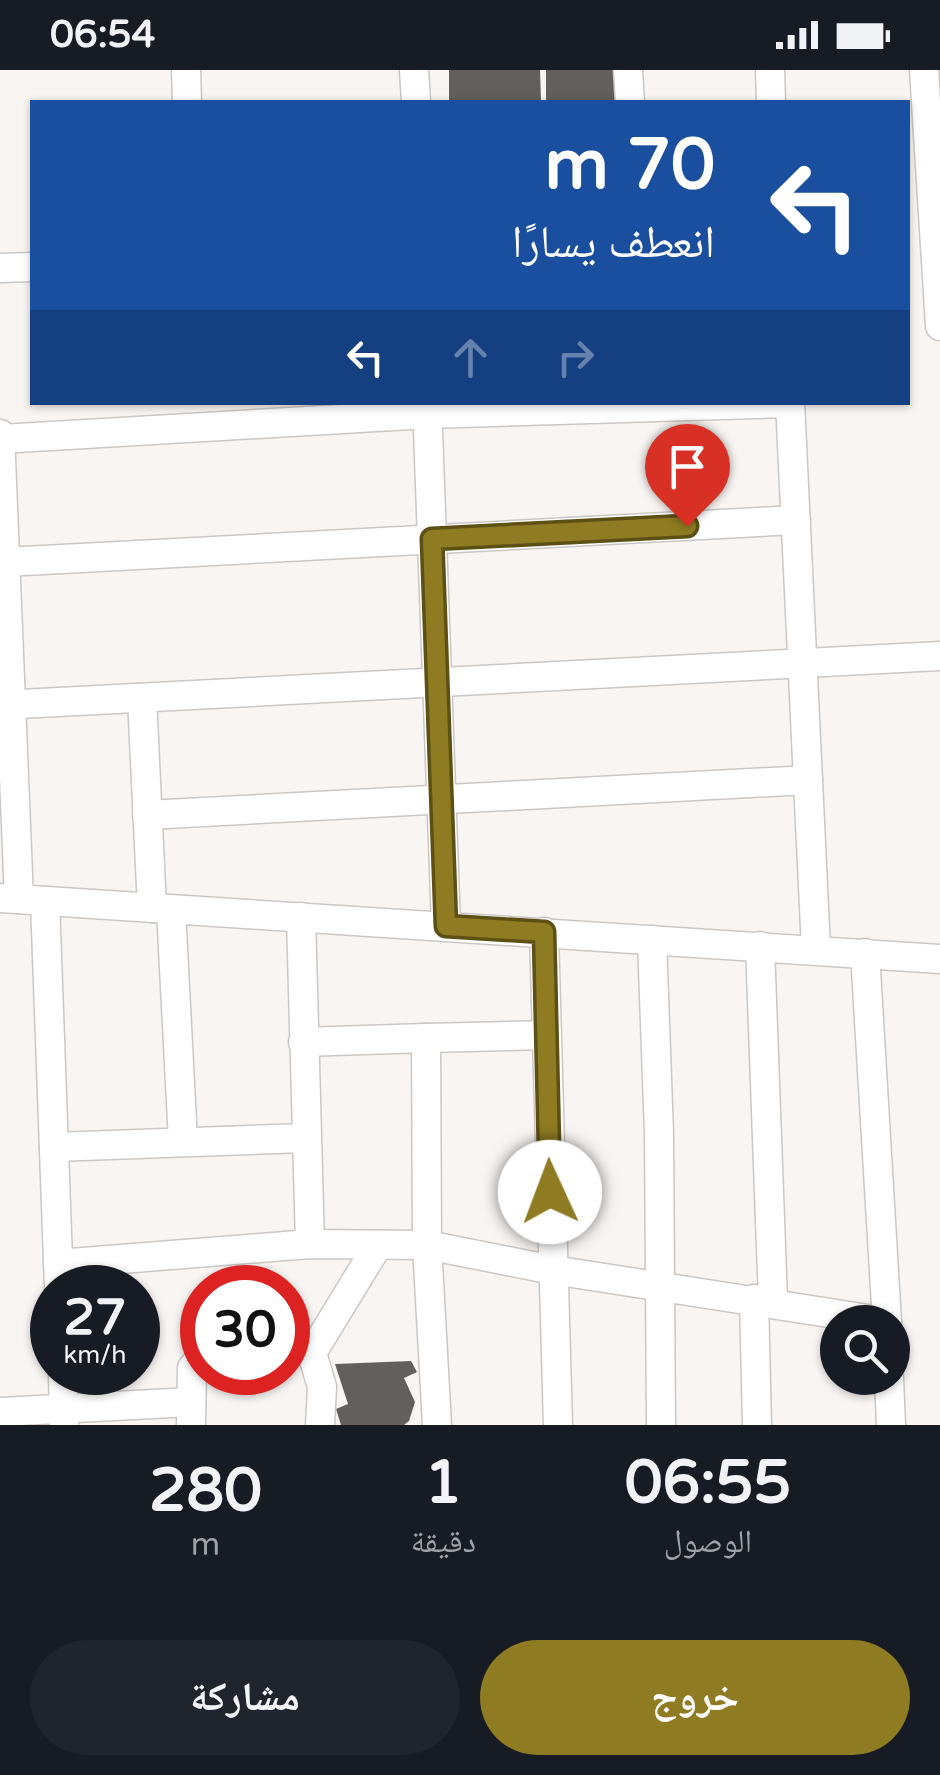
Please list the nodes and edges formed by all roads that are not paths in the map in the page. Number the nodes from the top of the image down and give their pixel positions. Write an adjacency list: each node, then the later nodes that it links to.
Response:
1 (186, 70): 6 (street)
2 (414, 70): 7 (street)
3 (628, 70): 8 (street)
4 (770, 70): 9 (street)
5 (924, 70): 12 (street)
6 (187, 100)
7 (416, 100)
8 (630, 100)
9 (771, 100)
10 (30, 267): 11 (street)
11 (0, 268)
12 (940, 326)
13 (645, 405): 15 (street)
14 (790, 405): 17 (street)
15 (427, 408): 16 (street); 18 (street)
16 (0, 436): 19 (street)
17 (796, 520): 18 (street); 21 (street)
18 (432, 539): 19 (street); 22 (street)
19 (5, 562): 24 (street)
20 (940, 656): 21 (street)
21 (802, 664): 22 (street); 25 (street)
22 (438, 682): 23 (street); 26 (street)
23 (142, 698): 24 (street); 27 (street)
24 (6, 704): 28 (street)
25 (808, 780): 26 (street); 35 (street)
26 (442, 798): 27 (street); 31 (street)
27 (147, 816): 29 (street)
28 (21, 899): 29 (street); 43 (street)
29 (161, 909): 30 (street); 42 (street)
30 (301, 917): 31 (street); 40 (street)
31 (446, 926): 32 (street)
32 (544, 932): 33 (street); 38 (street)
33 (652, 940): 34 (street); 50 (street)
34 (760, 946): 35 (street); 51 (street)
35 (816, 950): 36 (street)
36 (865, 953): 37 (street); 52 (street)
37 (940, 960)
38 (546, 1035): 39 (street); 49 (street)
39 (426, 1038): 40 (street); 46 (street)
40 (304, 1042): 41 (street)
41 (306, 1138): 42 (street); 44 (street)
42 (183, 1140): 43 (street)
43 (54, 1148): 47 (street)
44 (310, 1244): 45 (street); 48 (street)
45 (378, 1245): 46 (street); 54 (street)
46 (427, 1245): 49 (street); 60 (street)
47 (59, 1265)
48 (145, 1265)
49 (553, 1270): 50 (street); 62 (street)
50 (660, 1286): 51 (street); 63 (street)
51 (763, 1301): 53 (street); 64 (street)
52 (886, 1305)
53 (820, 1311)
54 (310, 1340)
55 (310, 1369): 61 (street)
56 (890, 1395): 65 (street)
57 (0, 1412): 59 (street)
58 (191, 1413): 59 (street)
59 (64, 1418)
60 (436, 1424)
61 (320, 1425)
62 (558, 1425)
63 (660, 1425)
64 (757, 1425)
65 (891, 1425)

